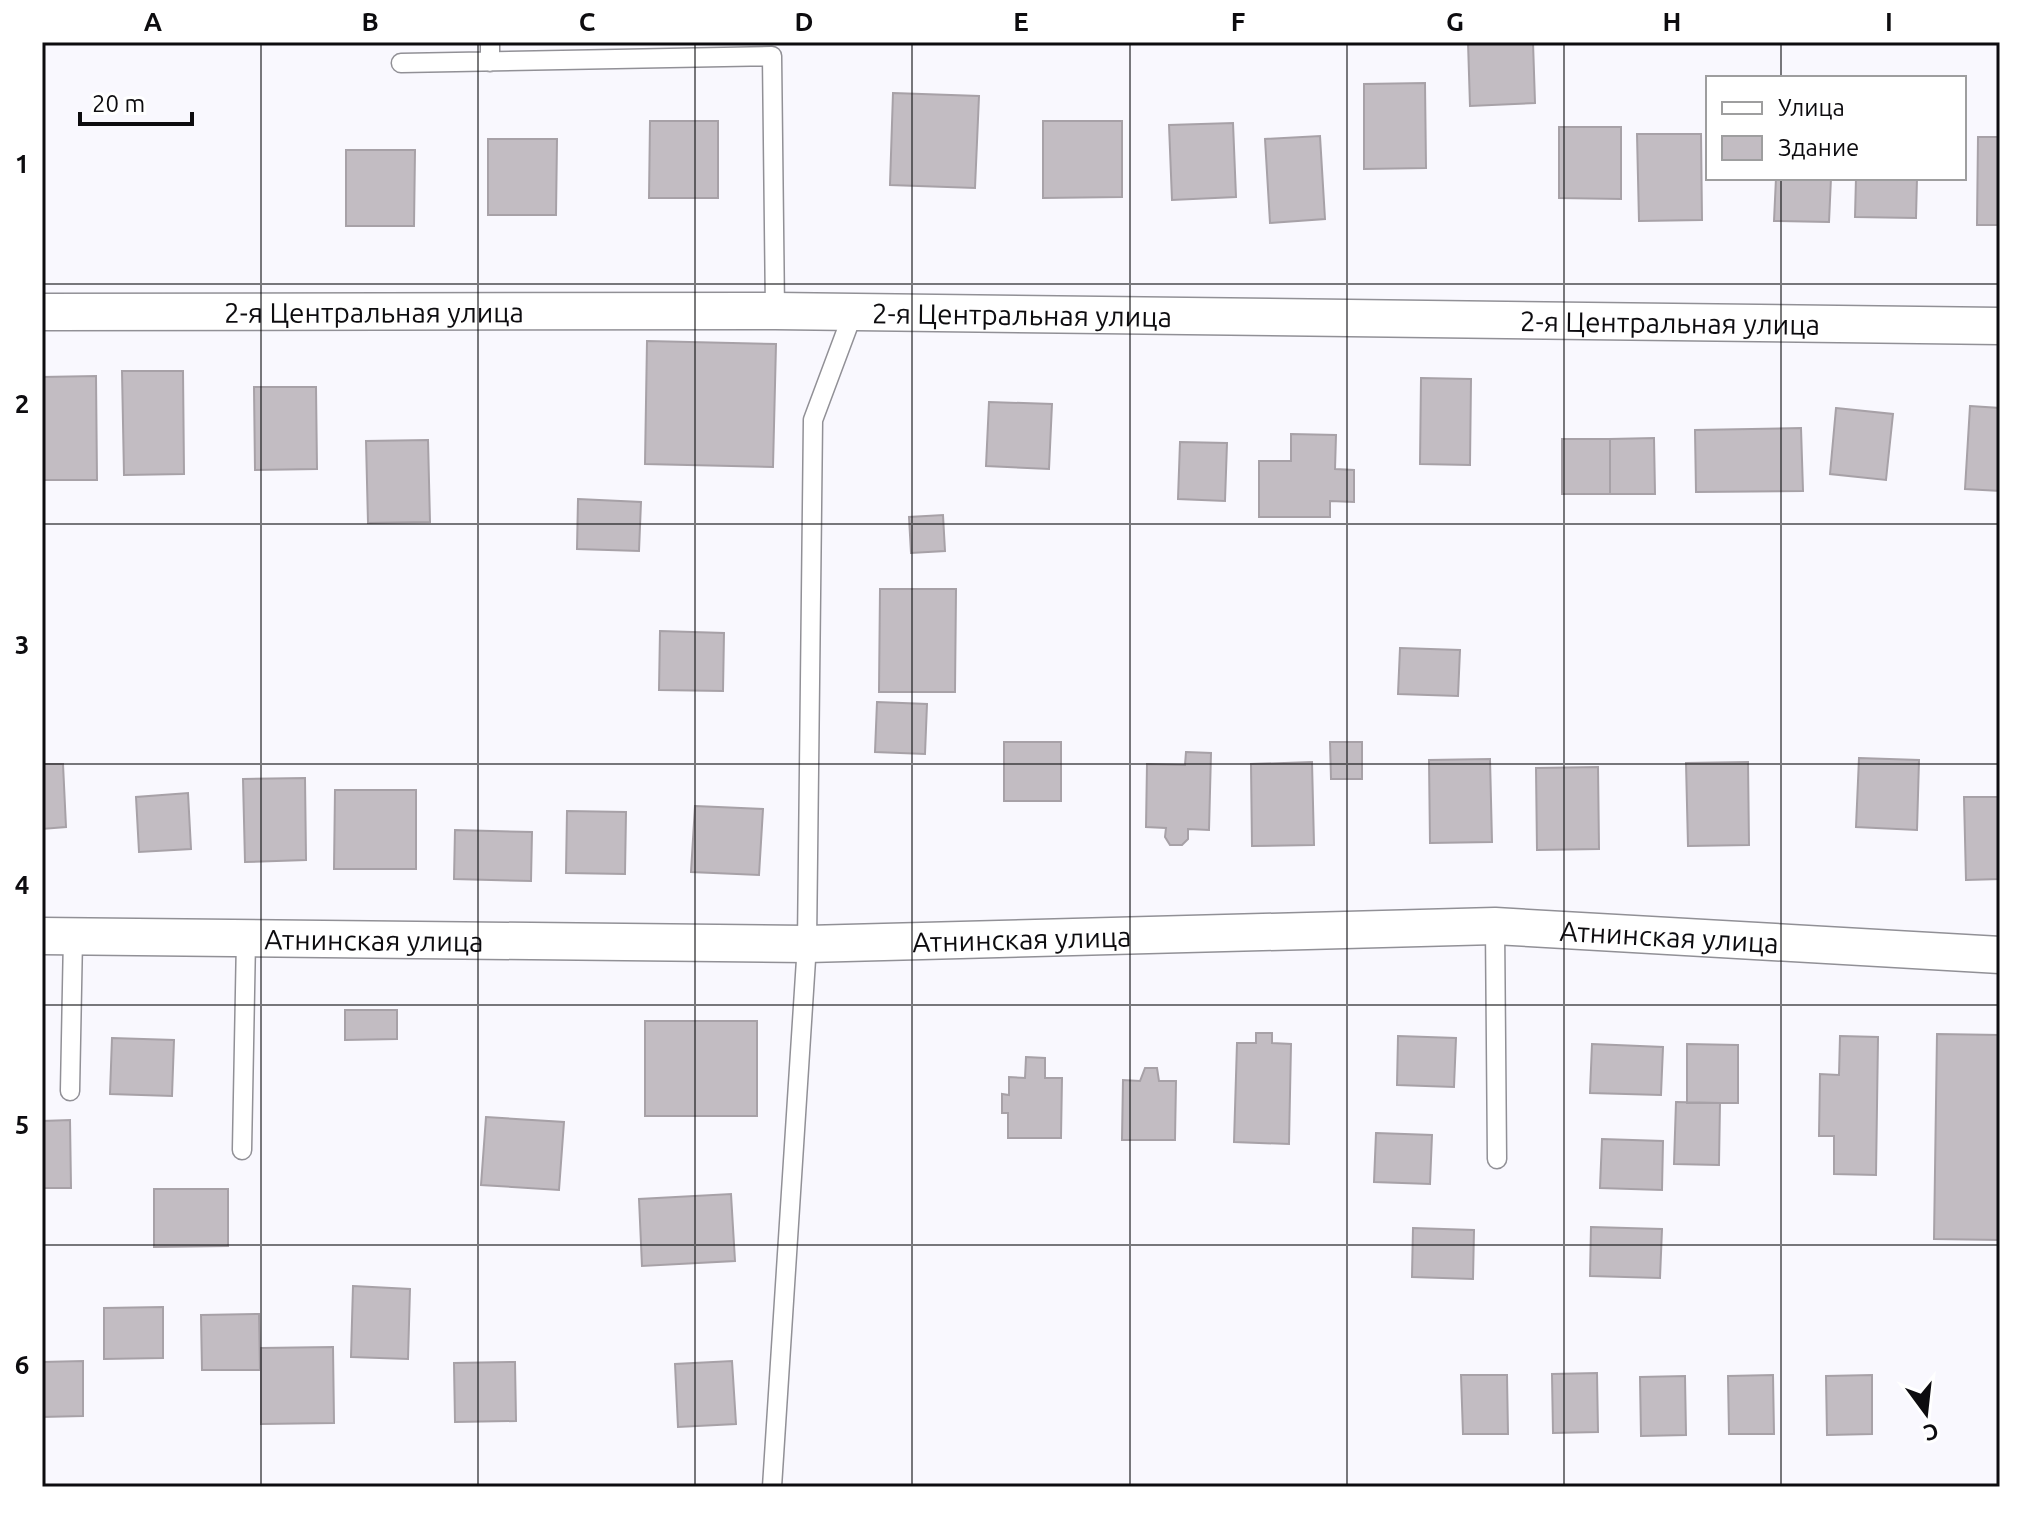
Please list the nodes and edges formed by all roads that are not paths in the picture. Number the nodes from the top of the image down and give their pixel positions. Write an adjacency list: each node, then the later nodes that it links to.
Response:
1 (490, 42): 2 (lane)
2 (490, 62): 3 (lane); 4 (lane)
3 (401, 63)
4 (775, 311): 5 (street, 2-я Центральная улица); 6 (street, 2-я Центральная улица)
5 (42, 312)
6 (853, 313): 7 (street, 2-я Центральная улица); 11 (lane)
7 (2000, 326)
8 (1495, 926): 11 (street, Атнинская улица); 12 (street, Атнинская улица); 15 (lane)
9 (57, 936): 10 (street, Атнинская улица); 13 (lane)
10 (246, 939): 11 (street, Атнинская улица); 14 (lane)
11 (807, 944): 16 (lane)
12 (2000, 955)
13 (70, 1091)
14 (242, 1150)
15 (1497, 1159)
16 (772, 1487)

